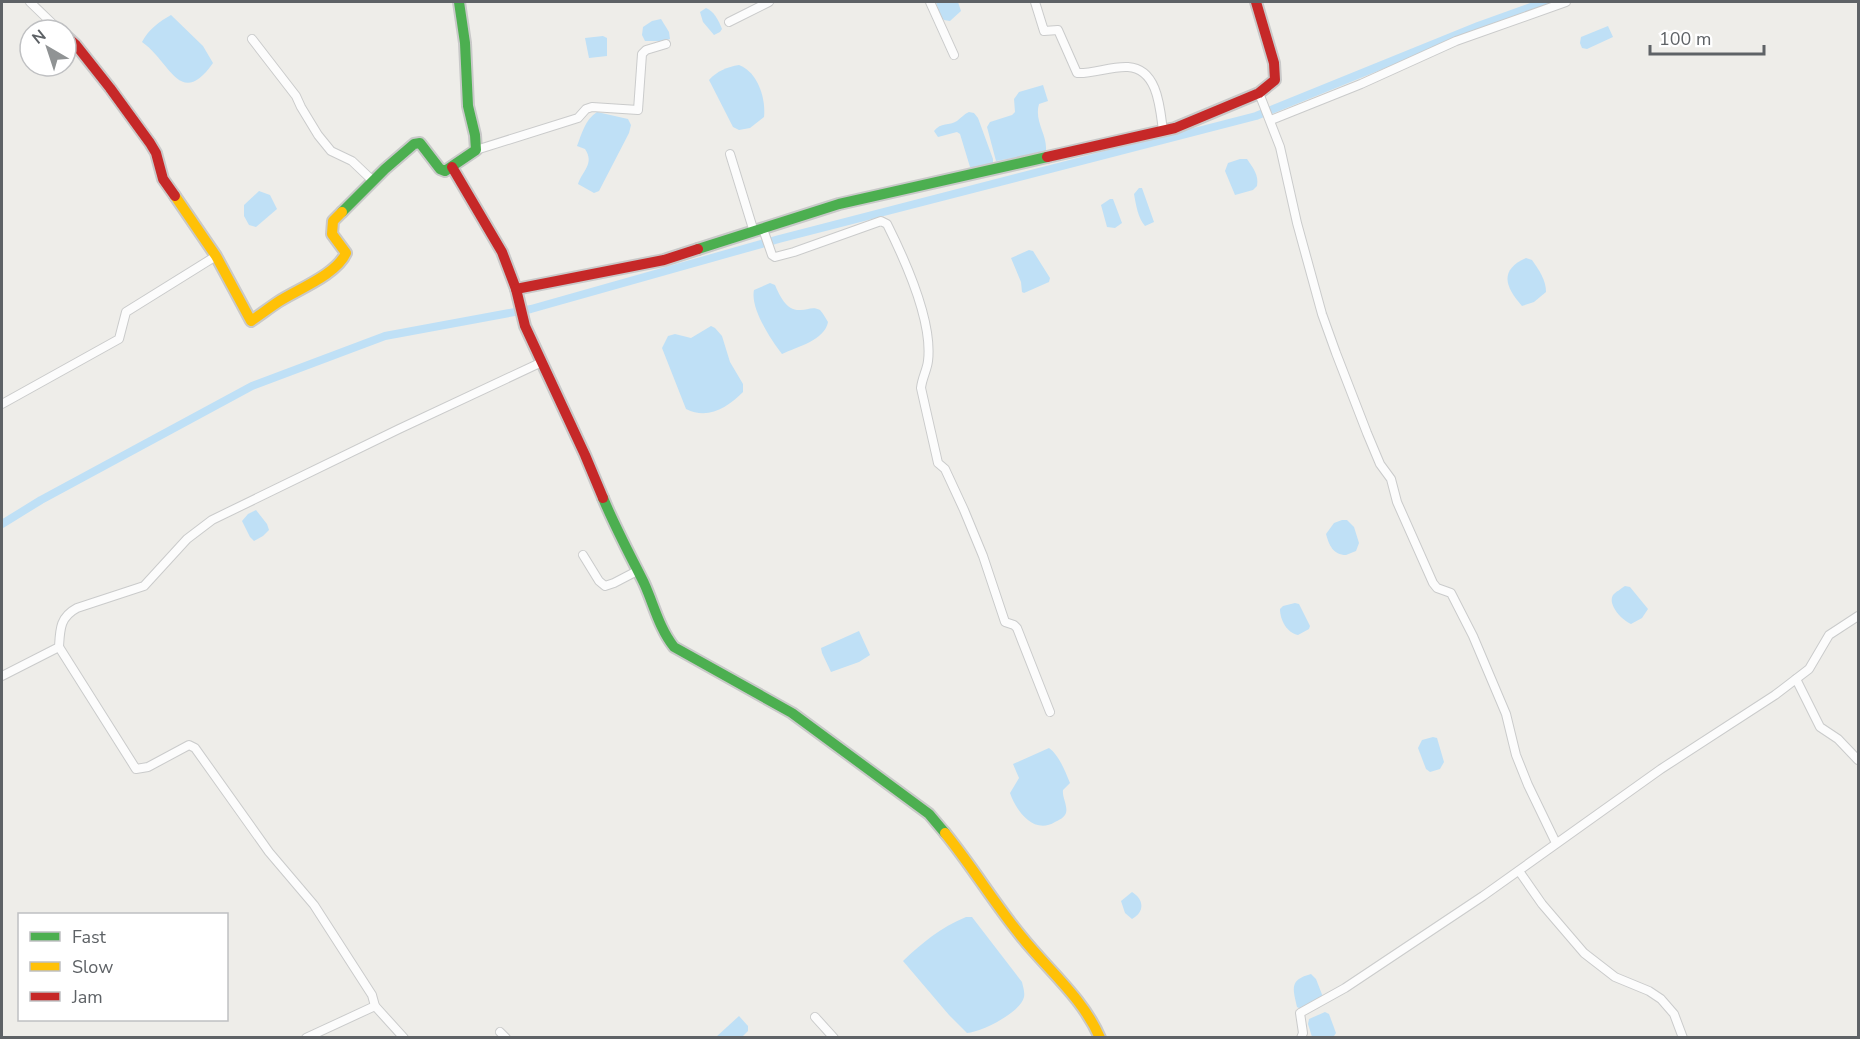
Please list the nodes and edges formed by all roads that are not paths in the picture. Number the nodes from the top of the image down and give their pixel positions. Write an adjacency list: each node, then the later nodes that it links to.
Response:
1 (30, 2): 8 (street)
2 (459, 2): 17 (street)
3 (769, 2): 9 (street)
4 (930, 2): 13 (street)
5 (1035, 2): 16 (street)
6 (1256, 2): 14 (street)
7 (1566, 2): 15 (street)
8 (47, 18)
9 (729, 22)
10 (252, 39): 20 (street)
11 (666, 44): 17 (street)
12 (78, 50): 22 (street)
13 (954, 55)
14 (1260, 98): 15 (street); 16 (street)
15 (1269, 118): 34 (street)
16 (1163, 131): 21 (street)
17 (476, 150): 19 (street)
18 (730, 154): 21 (street)
19 (452, 167): 20 (street); 23 (street)
20 (373, 181): 22 (street)
21 (761, 232): 23 (street); 32 (street)
22 (216, 256): 25 (street)
23 (516, 292): 24 (street)
24 (542, 362): 27 (street); 29 (street)
25 (2, 404)
26 (583, 555): 27 (street)
27 (637, 571): 42 (street)
28 (1858, 616): 31 (street)
29 (59, 647): 30 (street); 36 (street)
30 (2, 676)
31 (1796, 679): 33 (street); 34 (street)
32 (1050, 712)
33 (1858, 760)
34 (1556, 843): 35 (street)
35 (1520, 871): 38 (street); 43 (street)
36 (375, 1006): 39 (street); 40 (street)
37 (814, 1017): 41 (street)
38 (1679, 1036)
39 (306, 1038)
40 (404, 1038)
41 (834, 1038)
42 (1100, 1038)
43 (1302, 1038)

